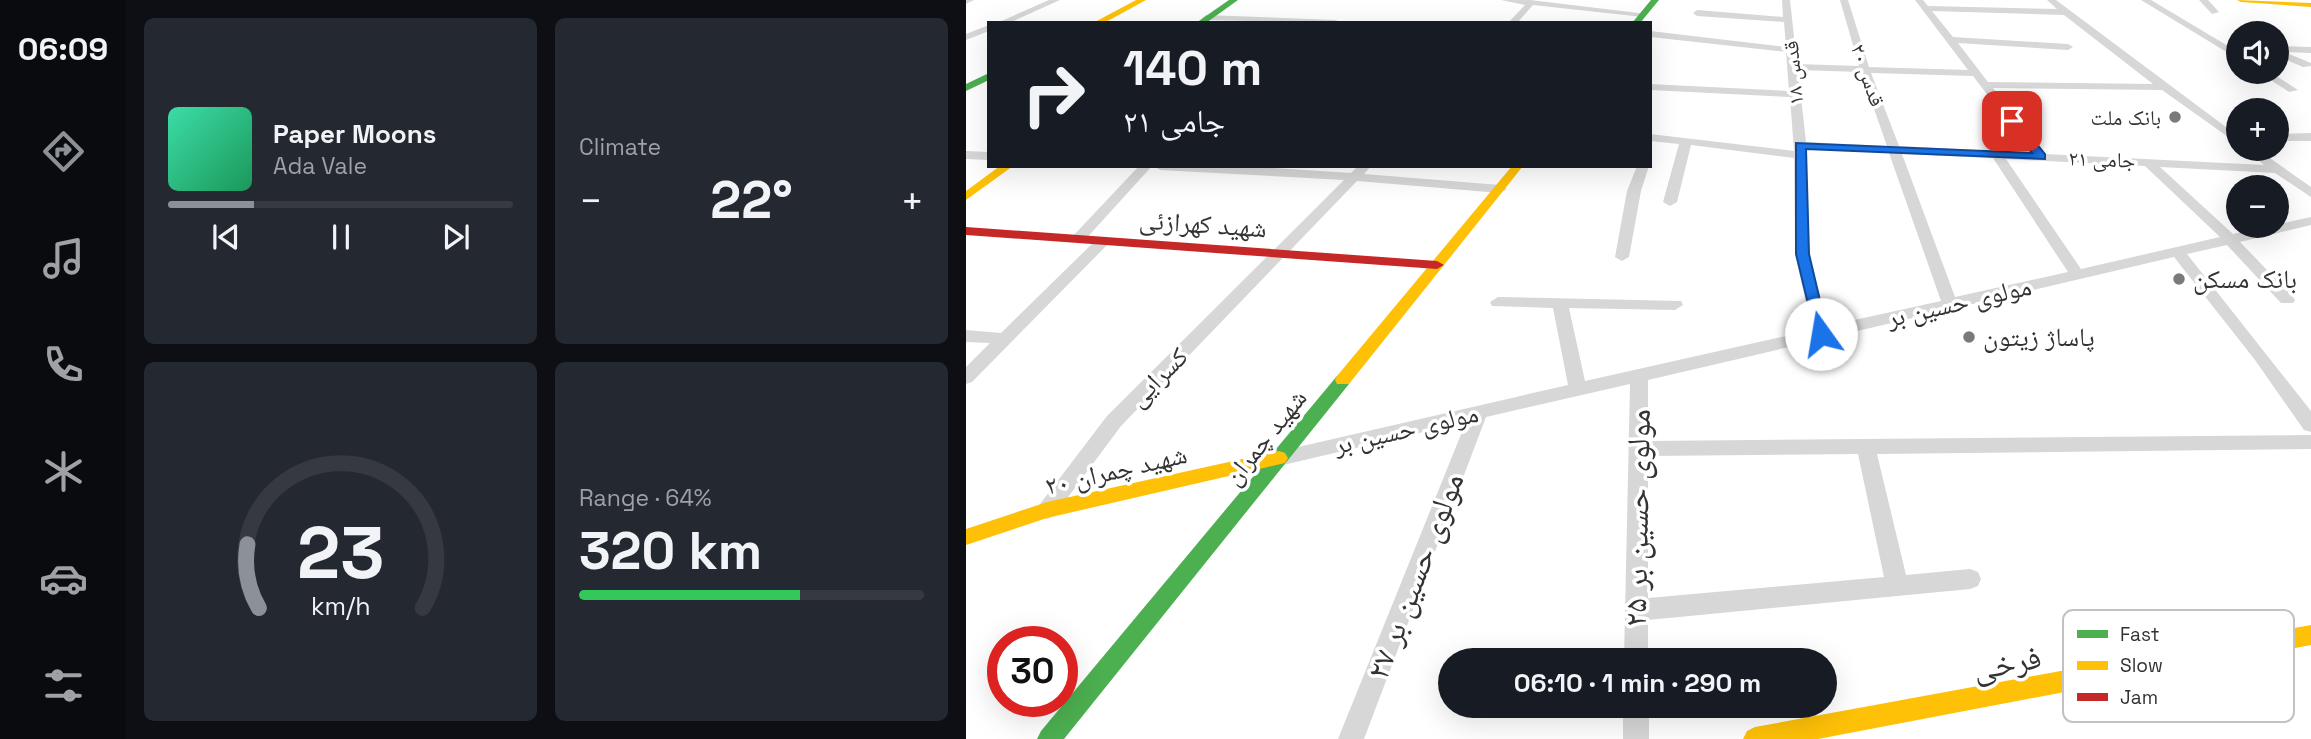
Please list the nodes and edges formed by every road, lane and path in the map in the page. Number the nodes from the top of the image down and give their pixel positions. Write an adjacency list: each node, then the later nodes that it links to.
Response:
1 (1056, 0): 22 (street)
2 (1142, 0): 23 (street)
3 (1234, 0): 20 (street)
4 (1508, 0): 12 (street)
5 (1655, 0): 19 (street)
6 (1786, 0): 21 (street, قدس ۱۸)
7 (1844, 0): 41 (street, قدس ۲۰)
8 (2051, 0): 16 (street)
9 (2145, 0): 32 (street)
10 (2203, 0): 17 (street)
11 (2241, 0): 15 (street)
12 (1531, 3): 13 (street); 25 (street)
13 (1563, 3): 19 (street)
14 (1922, 4): 16 (street); 30 (street)
15 (2311, 5)
16 (2067, 12): 48 (street)
17 (2215, 12)
18 (1697, 13): 21 (street)
19 (1640, 18)
20 (1203, 20): 24 (street)
21 (1788, 20): 35 (street, قدس ۱۸)
22 (1006, 21)
23 (1101, 21)
24 (1263, 21)
25 (1517, 21)
26 (985, 29): 27 (street); 29 (street)
27 (966, 30)
28 (1652, 34): 35 (street)
29 (966, 37)
30 (1949, 40): 31 (street); 42 (street)
31 (2068, 47)
32 (2222, 47): 33 (street); 34 (street)
33 (2226, 47)
34 (2226, 49)
35 (1791, 50): 40 (street, قدس ۱۸)
36 (2289, 50): 37 (street)
37 (2311, 50)
38 (2289, 56): 39 (street)
39 (2307, 65)
40 (1793, 67): 41 (street); 50 (street, قدس ۱۸)
41 (1865, 69): 42 (street); 57 (street, قدس ۲۰)
42 (1975, 73): 45 (street)
43 (986, 79): 47 (street)
44 (2283, 84): 49 (street)
45 (1984, 85): 48 (street); 61 (street)
46 (1652, 87): 50 (street)
47 (966, 88)
48 (2165, 88): 51 (street)
49 (2293, 90)
50 (1795, 94): 56 (street, قدس ۱۸)
51 (2226, 131)
52 (2311, 137): 53 (street)
53 (2289, 138)
54 (1652, 141): 55 (street, جامی ۲۱)
55 (1686, 141): 56 (street, جامی ۲۱); 74 (street)
56 (1800, 150): 57 (street, جامی ۲۱); 90 (street, قدس ۱۸)
57 (1894, 150): 59 (street, جامی ۲۱); 88 (street, قدس ۲۰)
58 (966, 155): 60 (street)
59 (1997, 155): 61 (street, جامی ۲۱); 84 (street)
60 (987, 156)
61 (2041, 157): 62 (street, جامی ۲۱)
62 (2147, 161): 69 (street, جامی ۲۱); 78 (street)
63 (2266, 161): 69 (street)
64 (1005, 168): 73 (street)
65 (1144, 168): 77 (street)
66 (1240, 168): 70 (street)
67 (1516, 168): 71 (street, شهید چمران)
68 (1642, 168): 82 (street)
69 (2277, 169): 72 (street)
70 (1361, 171): 71 (street); 81 (street, کسرایی)
71 (1500, 189): 83 (street, شهید چمران)
72 (2311, 193)
73 (966, 196)
74 (1670, 202)
75 (2311, 221): 78 (street, مولوی حسین بر)
76 (966, 231): 77 (street, شهید کهرازئی)
77 (1077, 239): 79 (street, شهید کهرازئی)
78 (2231, 240): 80 (street, مولوی حسین بر); 85 (street)
79 (1103, 241): 81 (street, شهید کهرازئی); 92 (street)
80 (2178, 252): 84 (street, مولوی حسین بر); 97 (street)
81 (1280, 254): 83 (street, شهید کهرازئی); 102 (street, کسرایی)
82 (1622, 257)
83 (1437, 265): 101 (street, شهید چمران)
84 (2078, 275): 88 (street, مولوی حسین بر)
85 (2287, 300)
86 (1498, 302): 87 (street)
87 (1560, 304): 89 (street); 95 (street)
88 (1950, 304): 90 (street, مولوی حسین بر)
89 (1675, 306)
90 (1821, 334): 93 (street, مولوی حسین بر)
91 (966, 336): 92 (street)
92 (1005, 339): 94 (street)
93 (1639, 376): 95 (street, مولوی حسین بر); 100 (street, مولوی حسین بر ۲۵)
94 (966, 378)
95 (1578, 390): 96 (street, مولوی حسین بر)
96 (1479, 412): 101 (street, مولوی حسین بر); 111 (street, مولوی حسین بر ۲۷)
97 (2311, 425)
98 (2311, 442): 99 (street)
99 (1866, 447): 100 (street); 105 (street)
100 (1637, 449): 106 (street, مولوی حسین بر ۲۵)
101 (1279, 458): 102 (street, شهید چمران ۲۰); 110 (street, شهید چمران)
102 (1047, 510): 103 (street, شهید چمران ۲۰)
103 (966, 537)
104 (1970, 579): 105 (street)
105 (1897, 584): 106 (street)
106 (1636, 610): 107 (street, مولوی حسین بر ۲۵)
107 (1636, 648)
108 (2063, 681): 113 (street, فرخی)
109 (1636, 718): 112 (street)
110 (1049, 739)
111 (1351, 739)
112 (1636, 739)
113 (1755, 739)

